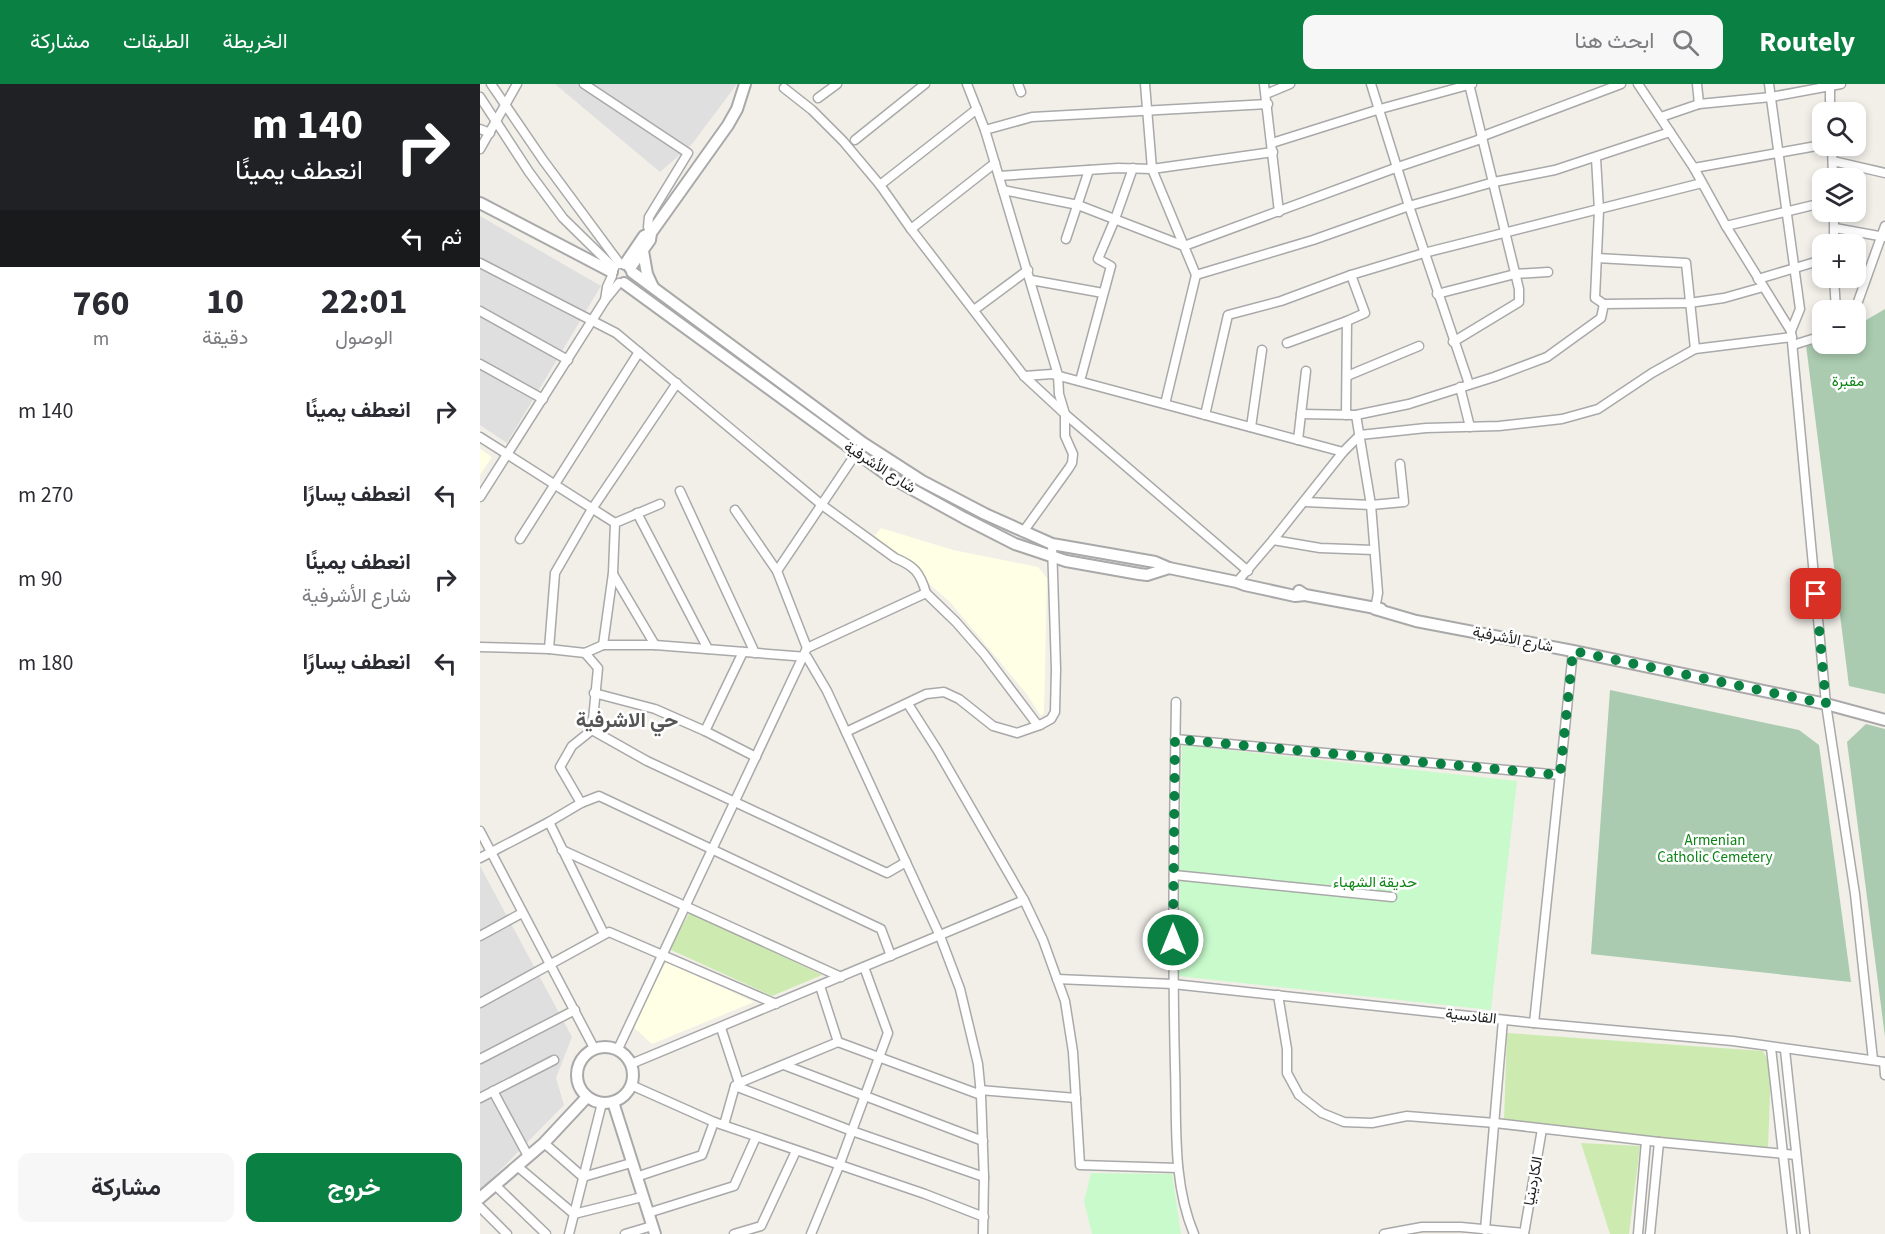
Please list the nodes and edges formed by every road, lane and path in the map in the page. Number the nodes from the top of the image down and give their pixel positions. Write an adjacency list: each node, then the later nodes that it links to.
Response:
1 (491, 84): 27 (street, شارع الأشرفية)
2 (517, 84): 27 (street)
3 (584, 84): 73 (street)
4 (745, 84): 73 (street)
5 (837, 84): 23 (street)
6 (925, 84): 38 (street)
7 (967, 84): 28 (street)
8 (1145, 84): 30 (street)
9 (1264, 84): 20 (street)
10 (1290, 84): 20 (street)
11 (1371, 84): 29 (street)
12 (1470, 84): 29 (street); 37 (street)
13 (1621, 84): 37 (street)
14 (1638, 84): 31 (street)
15 (1697, 84): 26 (street)
16 (1769, 84): 22 (street)
17 (1841, 84): 18 (street)
18 (1830, 85): 22 (street); 24 (street)
19 (784, 88): 57 (street)
20 (1266, 94): 25 (street)
21 (480, 97): 32 (street, شارع الأشرفية)
22 (1771, 97): 26 (street); 42 (street)
23 (818, 98)
24 (1830, 102)
25 (1268, 104): 30 (street); 40 (street)
26 (1699, 104): 31 (street)
27 (504, 105): 32 (street); 85 (street, شارع الأشرفية)
28 (977, 109): 34 (street); 57 (street)
29 (1380, 109): 40 (street); 47 (street)
30 (1147, 111): 34 (street); 51 (street)
31 (1661, 117): 35 (street)
32 (495, 122): 36 (street); 85 (street, شارع الأشرفية)
33 (480, 129): 36 (street)
34 (985, 130): 46 (street)
35 (1670, 132): 44 (street); 49 (street)
36 (489, 133): 41 (street)
37 (1483, 136): 47 (street); 55 (street)
38 (855, 140)
39 (1812, 147): 42 (street)
40 (1273, 148): 51 (street); 65 (street)
41 (480, 149)
42 (1779, 152): 49 (street); 64 (street)
43 (1833, 156): 45 (street)
44 (1596, 158): 55 (street); 63 (street)
45 (1833, 161): 50 (street); 53 (street)
46 (995, 163): 54 (street); 71 (street)
47 (1398, 167): 62 (street); 65 (street)
48 (1133, 168): 51 (street); 52 (street); 66 (street)
49 (1694, 168): 56 (street)
50 (1833, 168)
51 (1152, 169): 77 (street)
52 (1089, 170): 54 (street); 60 (street)
53 (1885, 173)
54 (999, 176): 58 (street)
55 (1494, 183): 62 (street); 72 (street)
56 (1702, 183): 63 (street); 69 (street)
57 (880, 185): 71 (street)
58 (1003, 190): 60 (street); 84 (street)
59 (480, 203): 85 (street)
60 (1078, 205): 66 (street); 76 (street)
61 (1812, 205): 64 (street)
62 (1409, 206): 79 (street); 89 (street)
63 (1599, 210): 72 (street); 80 (street)
64 (1787, 210): 69 (street); 83 (street)
65 (1280, 212): 77 (street)
66 (1115, 219): 77 (street); 93 (street)
67 (1835, 222): 70 (street)
68 (1885, 225): 75 (street)
69 (1726, 226): 91 (street)
70 (1835, 228): 74 (street); 75 (street)
71 (911, 229): 99 (street)
72 (1505, 232): 79 (street); 88 (street)
73 (651, 233): 78 (street); 85 (street)
74 (1835, 234)
75 (1883, 237): 95 (street)
76 (1066, 239)
77 (1184, 246): 89 (street)
78 (643, 251): 85 (street); 92 (street)
79 (1424, 253): 87 (street); 94 (street)
80 (1597, 258): 96 (street); 97 (street)
81 (480, 263): 100 (street)
82 (1812, 263): 83 (street)
83 (1795, 268): 91 (street); 103 (street)
84 (1028, 270): 90 (street); 99 (street)
85 (621, 272): 92 (street, شارع الأشرفية); 100 (street); 133 (street, شارع الأشرفية)
86 (1548, 272): 88 (street)
87 (1351, 274): 101 (street); 123 (street)
88 (1515, 274): 94 (street); 104 (street)
89 (1196, 275): 120 (street)
90 (1031, 280): 93 (street); 113 (street)
91 (1761, 283): 96 (street); 103 (street)
92 (653, 287): 131 (street, شارع الأشرفية)
93 (1104, 293): 116 (street)
94 (1437, 294): 104 (street)
95 (1859, 300)
96 (1689, 303): 97 (street); 107 (street)
97 (1604, 304): 118 (street)
98 (480, 310): 110 (street)
99 (974, 310): 114 (street)
100 (592, 321): 109 (street); 110 (street)
101 (1347, 321): 105 (street); 115 (street)
102 (1812, 337): 103 (street)
103 (1792, 338): 107 (street); 174 (street)
104 (1453, 342): 118 (street)
105 (1287, 343)
106 (1419, 346): 115 (street)
107 (1695, 349): 126 (street)
108 (1262, 350): 127 (street)
109 (639, 352): 117 (street); 136 (street)
110 (568, 360): 119 (street)
111 (480, 364): 119 (street)
112 (1306, 371): 122 (street)
113 (1058, 375): 114 (street); 116 (street); 121 (street)
114 (1024, 376): 121 (street)
115 (1347, 376): 124 (street)
116 (1080, 381): 120 (street)
117 (677, 383): 141 (street); 143 (street)
118 (1464, 386): 125 (street); 126 (street)
119 (543, 399): 134 (street)
120 (1165, 404): 123 (street)
121 (1065, 414): 147 (street); 155 (street)
122 (1301, 414): 124 (street); 130 (street)
123 (1205, 415): 127 (street)
124 (1346, 415): 125 (street)
125 (1356, 415): 128 (street)
126 (1470, 427): 128 (street)
127 (1251, 428): 130 (street)
128 (1360, 435): 132 (street); 142 (street)
129 (480, 437): 134 (street)
130 (1298, 440): 132 (street)
131 (864, 443): 133 (street); 147 (street, شارع الأشرفية)
132 (1343, 452): 139 (street)
133 (857, 453): 141 (street); 152 (street, شارع الأشرفية)
134 (508, 455): 136 (street); 138 (street)
135 (1400, 464): 142 (street)
136 (555, 485): 143 (street); 148 (street)
137 (680, 491): 169 (street)
138 (480, 497)
139 (1305, 502): 142 (street); 149 (street)
140 (660, 504): 145 (street)
141 (822, 505): 154 (street); 158 (street)
142 (1371, 505): 151 (street)
143 (592, 508): 146 (street); 164 (street)
144 (735, 510): 154 (street)
145 (636, 513): 146 (street); 165 (street)
146 (615, 523): 156 (street)
147 (1023, 532): 150 (street, شارع الأشرفية)
148 (520, 539)
149 (1273, 540): 151 (street); 155 (street)
150 (1052, 544): 152 (street); 153 (street, شارع الأشرفية)
151 (1374, 550): 159 (street)
152 (1053, 557): 153 (street, شارع الأشرفية); 178 (street)
153 (1169, 568): 157 (street, شارع الأشرفية)
154 (777, 571): 163 (street)
155 (1248, 571): 157 (street)
156 (613, 573): 160 (street); 161 (street)
157 (1237, 582): 159 (street, شارع الأشرفية)
158 (926, 593): 163 (street); 178 (street)
159 (1376, 609): 166 (street, شارع الأشرفية)
160 (603, 645): 161 (street); 168 (street)
161 (655, 645): 165 (street)
162 (480, 647): 164 (street)
163 (807, 648): 170 (street)
164 (549, 649): 168 (street)
165 (708, 649): 167 (street)
166 (1573, 651): 174 (street, شارع الأشرفية); 184 (street)
167 (743, 652): 169 (street); 180 (street)
168 (585, 653): 171 (street)
169 (755, 653): 170 (street)
170 (802, 657): 181 (street); 183 (street)
171 (594, 693): 179 (street); 180 (street)
172 (1176, 702): 182 (street)
173 (908, 704): 178 (street); 181 (street); 196 (street)
174 (1826, 704): 175 (street, شارع الأشرفية); 225 (street)
175 (1864, 713): 176 (street, شارع الأشرفية); 177 (street, شارع الأشرفية)
176 (1885, 715)
177 (1885, 720)
178 (1040, 725)
179 (592, 730): 185 (street); 186 (street)
180 (705, 731): 183 (street)
181 (846, 732): 193 (street)
182 (1175, 739): 184 (street); 194 (street)
183 (756, 757): 185 (street)
184 (1560, 775): 215 (street)
185 (733, 802): 189 (street); 193 (street)
186 (581, 803): 187 (street); 189 (street)
187 (549, 822): 190 (street); 191 (street)
188 (480, 831): 191 (street)
189 (712, 848): 197 (street); 203 (street)
190 (562, 850): 197 (street); 199 (street)
191 (491, 852): 192 (street); 198 (street)
192 (480, 858)
193 (906, 862): 201 (street)
194 (1174, 875): 195 (street); 208 (street)
195 (1392, 897)
196 (1024, 900): 201 (street); 207 (street)
197 (684, 907): 202 (street); 206 (street)
198 (522, 913): 200 (street); 204 (street)
199 (604, 934): 202 (street); 204 (street)
200 (480, 936)
201 (940, 936): 203 (street); 233 (street)
202 (662, 954): 212 (street); 220 (street)
203 (891, 956): 205 (street)
204 (549, 964): 211 (street); 213 (street)
205 (864, 967): 206 (street); 222 (street)
206 (841, 977): 209 (street)
207 (1057, 979): 208 (street, القادسية); 237 (street)
208 (1173, 984): 210 (street, القادسية); 256 (street)
209 (820, 986): 212 (street); 217 (street)
210 (1278, 995): 214 (street, القادسية); 240 (street)
211 (480, 1003)
212 (776, 1004): 216 (street)
213 (575, 1010): 218 (street); 223 (street)
214 (1503, 1020): 215 (street, القادسية); 240 (street)
215 (1534, 1023): 219 (street, القادسية)
216 (721, 1028): 227 (street); 231 (street)
217 (838, 1042): 222 (street); 228 (street)
218 (594, 1048): 220 (street); 235 (street)
219 (1772, 1048): 221 (street, القادسية); 250 (street)
220 (618, 1049): 227 (street)
221 (1785, 1050): 225 (street, القادسية); 251 (street)
222 (879, 1057): 233 (street); 234 (street)
223 (480, 1059)
224 (554, 1060): 232 (street)
225 (1873, 1060): 226 (street, القادسية)
226 (1884, 1062): 229 (street)
227 (631, 1064): 230 (street)
228 (784, 1065): 231 (street); 234 (street)
229 (1885, 1075)
230 (631, 1085): 238 (street); 239 (street)
231 (737, 1085): 241 (street); 243 (street)
232 (493, 1091): 236 (street); 252 (street)
233 (981, 1092): 237 (street); 246 (street)
234 (864, 1095): 243 (street); 246 (street)
235 (588, 1097): 238 (street); 248 (street)
236 (480, 1098)
237 (1076, 1098): 256 (street)
238 (608, 1102): 253 (street); 257 (street)
239 (714, 1122): 241 (street); 258 (street)
240 (1495, 1123): 242 (street); 268 (street)
241 (724, 1125): 244 (street)
242 (1542, 1129): 245 (street); 269 (street, الكاردينيا)
243 (852, 1131): 255 (street); 259 (street)
244 (756, 1137): 249 (street); 264 (street)
245 (1646, 1141): 247 (street); 279 (street)
246 (983, 1142): 259 (street)
247 (1659, 1142): 250 (street); 280 (street)
248 (544, 1143): 252 (street); 257 (street)
249 (796, 1151): 255 (street); 274 (street)
250 (1783, 1154): 251 (street); 281 (street)
251 (1796, 1155): 282 (street)
252 (528, 1156): 254 (street)
253 (632, 1163): 257 (street); 258 (street)
254 (517, 1166): 260 (street); 265 (street)
255 (839, 1166): 266 (street); 275 (street)
256 (1178, 1168): 277 (street)
257 (584, 1177): 265 (street)
258 (636, 1177): 262 (street)
259 (984, 1177): 266 (street)
260 (495, 1185): 261 (street); 271 (street)
261 (480, 1197)
262 (642, 1197): 264 (street); 265 (street)
263 (480, 1207): 270 (street)
264 (648, 1213): 267 (street)
265 (574, 1214): 272 (street)
266 (984, 1217): 276 (street)
267 (653, 1230): 273 (street)
268 (1485, 1230): 269 (street); 278 (street)
269 (1524, 1233)
270 (507, 1234)
271 (546, 1234)
272 (569, 1234)
273 (625, 1234)
274 (734, 1234)
275 (811, 1234)
276 (983, 1234)
277 (1194, 1234)
278 (1384, 1234)
279 (1638, 1234)
280 (1650, 1234)
281 (1792, 1234)
282 (1804, 1234)

